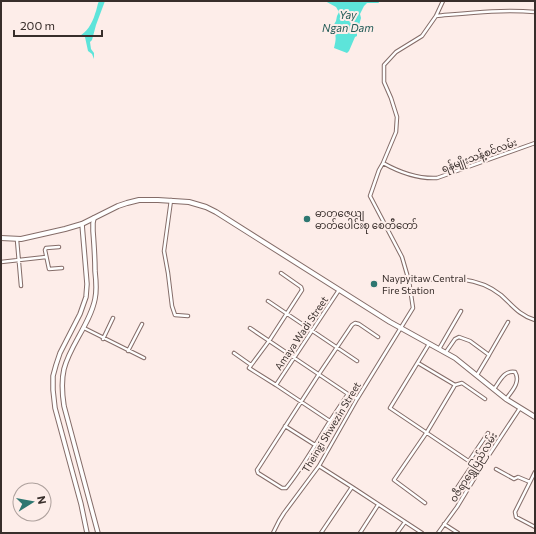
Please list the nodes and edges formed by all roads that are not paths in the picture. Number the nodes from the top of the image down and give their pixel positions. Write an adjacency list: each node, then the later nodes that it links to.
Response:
1 (443, 1): 3 (street)
2 (535, 12): 3 (street)
3 (436, 16): 5 (street)
4 (535, 143): 5 (street, ရန်မျိုးသန့်စင်လမ်း)
5 (384, 162): 17 (street, Theingi Shwezin Street)
6 (171, 200): 7 (main road); 19 (main road); 23 (street)
7 (94, 218): 8 (main road); 28 (street)
8 (82, 224): 10 (main road); 25 (street)
9 (1, 238): 10 (main road)
10 (17, 240): 13 (street)
11 (59, 247): 12 (street)
12 (46, 257): 13 (street); 15 (street)
13 (19, 260): 14 (street); 18 (street)
14 (1, 262)
15 (62, 268)
16 (281, 273): 22 (street)
17 (409, 281): 26 (street); 32 (street, Theingi Shwezin Street)
18 (21, 286)
19 (339, 290): 32 (main road); 33 (street, Amaya Wadi Street)
20 (268, 301): 22 (street)
21 (461, 311): 39 (street)
22 (287, 313): 33 (street); 36 (street)
23 (188, 316)
24 (113, 318): 35 (street)
25 (78, 320): 28 (street); 79 (street)
26 (535, 320)
27 (508, 322): 43 (street)
28 (86, 323): 30 (street)
29 (142, 324): 40 (street)
30 (84, 328): 35 (street); 80 (street)
31 (250, 328): 36 (street)
32 (401, 328): 37 (main road); 57 (street, Theingi Shwezin Street)
33 (313, 330): 38 (street); 44 (street, Amaya Wadi Street)
34 (378, 337): 38 (street)
35 (103, 339): 40 (street)
36 (269, 341): 44 (street); 48 (street)
37 (429, 344): 39 (main road); 47 (street)
38 (337, 347): 46 (street); 49 (street)
39 (439, 349): 41 (main road)
40 (128, 351): 45 (street)
41 (446, 352): 43 (street); 50 (main road)
42 (234, 353): 48 (street)
43 (489, 355): 50 (street)
44 (294, 357): 49 (street); 51 (street, Amaya Wadi Street)
45 (144, 358)
46 (357, 361)
47 (418, 362): 52 (street); 63 (street)
48 (251, 365): 51 (street)
49 (319, 374): 54 (street); 58 (street)
50 (477, 375): 53 (main road)
51 (276, 385): 58 (street)
52 (455, 385): 55 (street); 63 (street)
53 (494, 389): 56 (main road); 56 (street)
54 (348, 394): 57 (street); 61 (street)
55 (485, 398)
56 (506, 399): 59 (main road)
57 (357, 400): 67 (street, Theingi Shwezin Street)
58 (301, 402): 61 (street); 62 (street)
59 (520, 408): 60 (main road); 77 (street, ဝဇီရာရွှေပြည်လမ်း)
60 (535, 417)
61 (330, 421): 65 (street)
62 (285, 426): 65 (street); 65 (street)
63 (427, 432): 66 (street); 74 (street)
64 (488, 432): 66 (street)
65 (315, 445)
66 (470, 461): 73 (street)
67 (319, 466): 72 (street); 81 (street, Theingi Shwezin Street)
68 (496, 469): 71 (street)
69 (535, 472): 70 (street)
70 (533, 479): 71 (street)
71 (530, 482): 78 (street)
72 (352, 487): 75 (street); 82 (street)
73 (455, 491)
74 (425, 503)
75 (378, 505): 76 (street); 83 (street)
76 (405, 522): 84 (street); 85 (street)
77 (444, 524): 86 (street, ဝဇီရာရွှေပြည်လမ်း); 87 (street)
78 (535, 527)
79 (87, 533)
80 (98, 533)
81 (273, 533)
82 (321, 533)
83 (360, 533)
84 (397, 533)
85 (422, 533)
86 (438, 533)
87 (458, 533)

